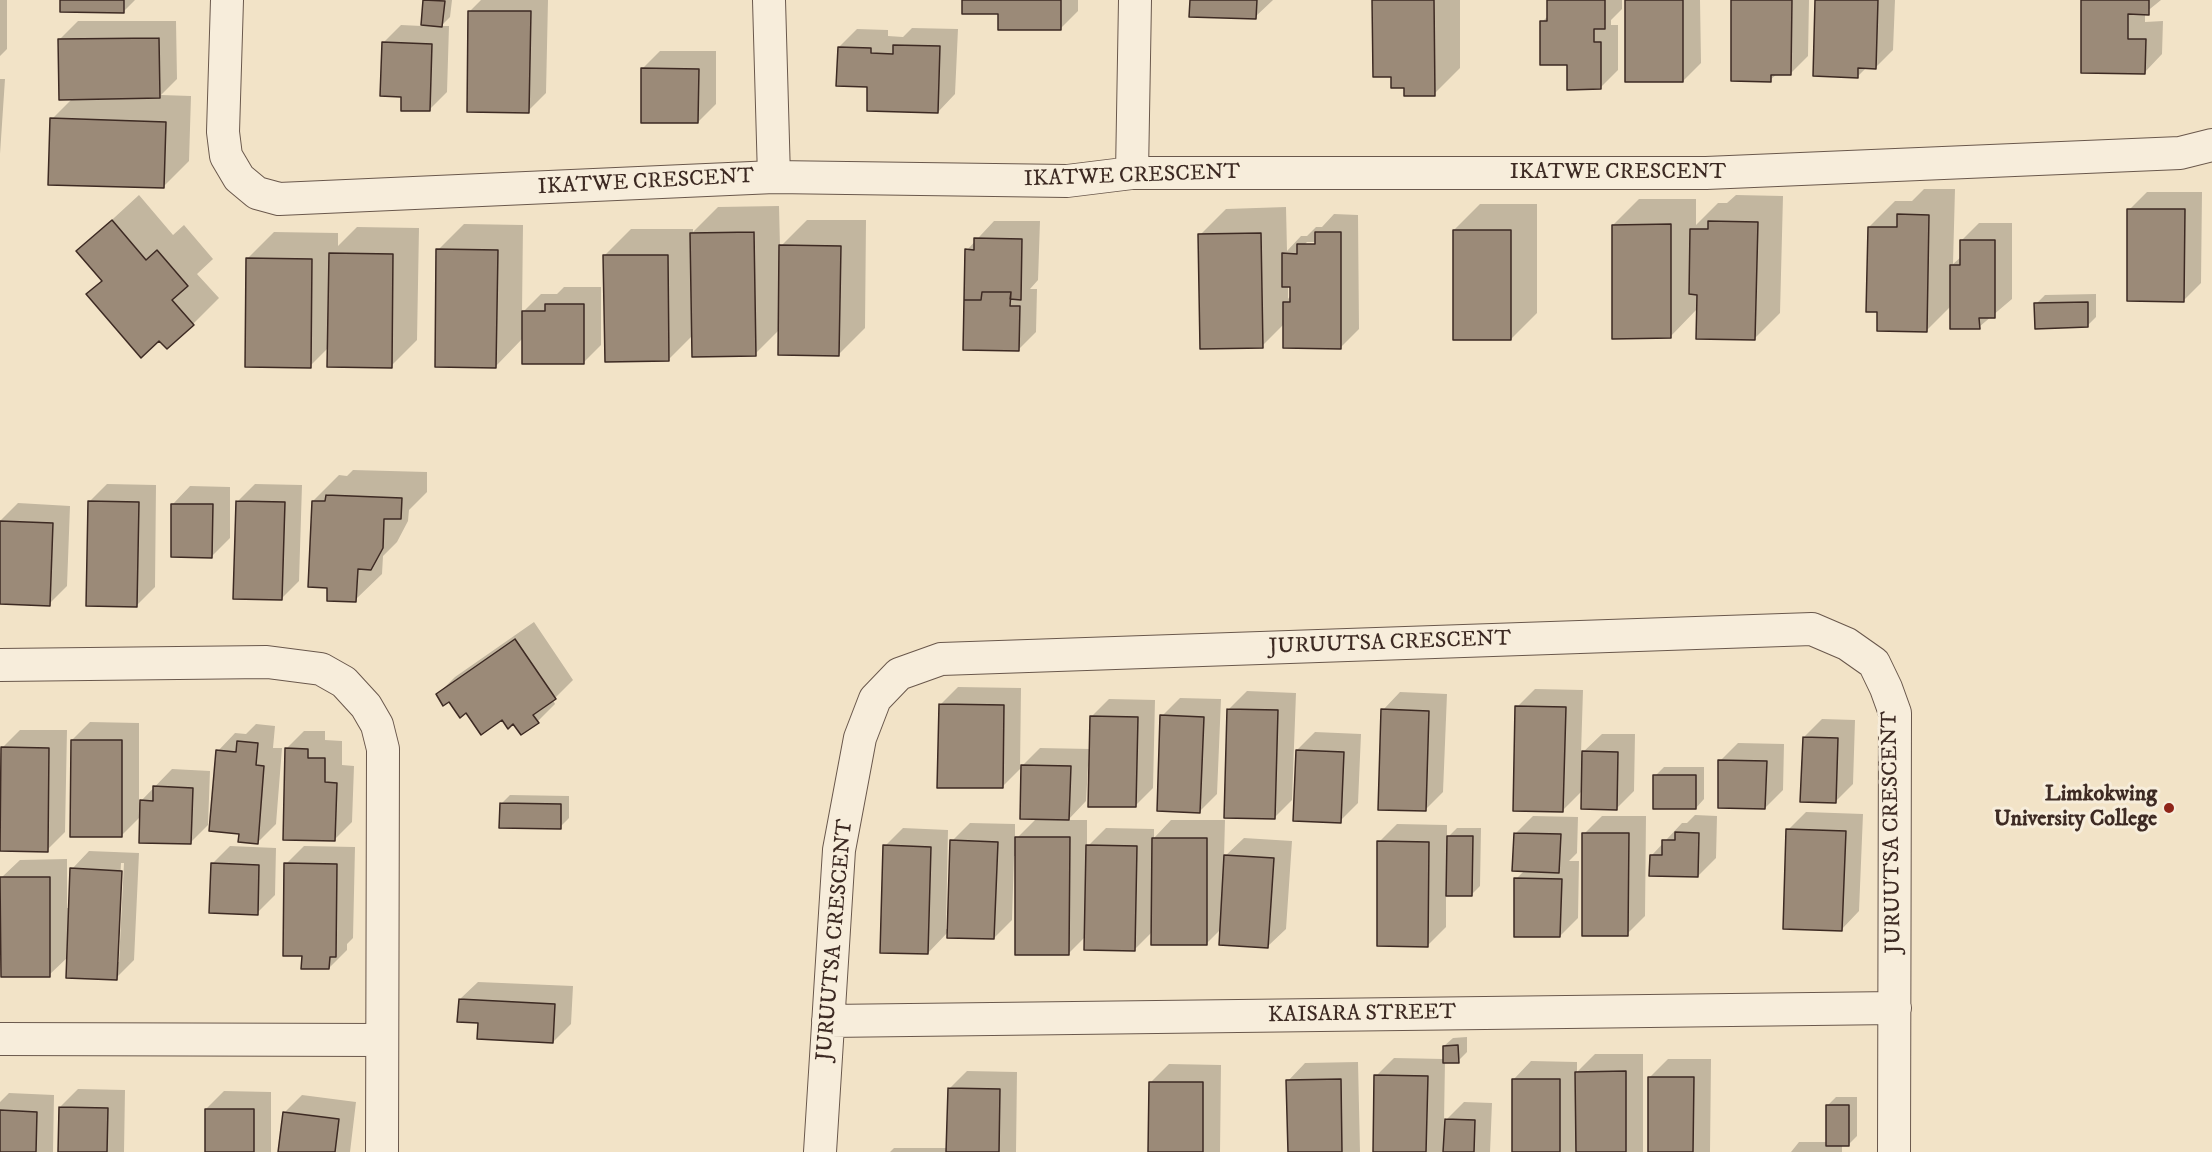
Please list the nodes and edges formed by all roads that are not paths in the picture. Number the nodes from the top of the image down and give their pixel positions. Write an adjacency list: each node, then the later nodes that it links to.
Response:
1 (227, 0): 6 (street, IKATWE CRESCENT)
2 (769, 0): 6 (street)
3 (1135, 0): 5 (street)
4 (2212, 145): 5 (street, IKATWE CRESCENT)
5 (1132, 173): 6 (street, IKATWE CRESCENT)
6 (774, 177)
7 (0, 665): 11 (street)
8 (1895, 1008): 9 (street, KAISARA STREET); 9 (street, JURUUTSA CRESCENT); 14 (street, JURUUTSA CRESCENT)
9 (828, 1021): 13 (street, JURUUTSA CRESCENT)
10 (0, 1039): 11 (street)
11 (382, 1040): 12 (street)
12 (382, 1152)
13 (820, 1152)
14 (1894, 1152)

